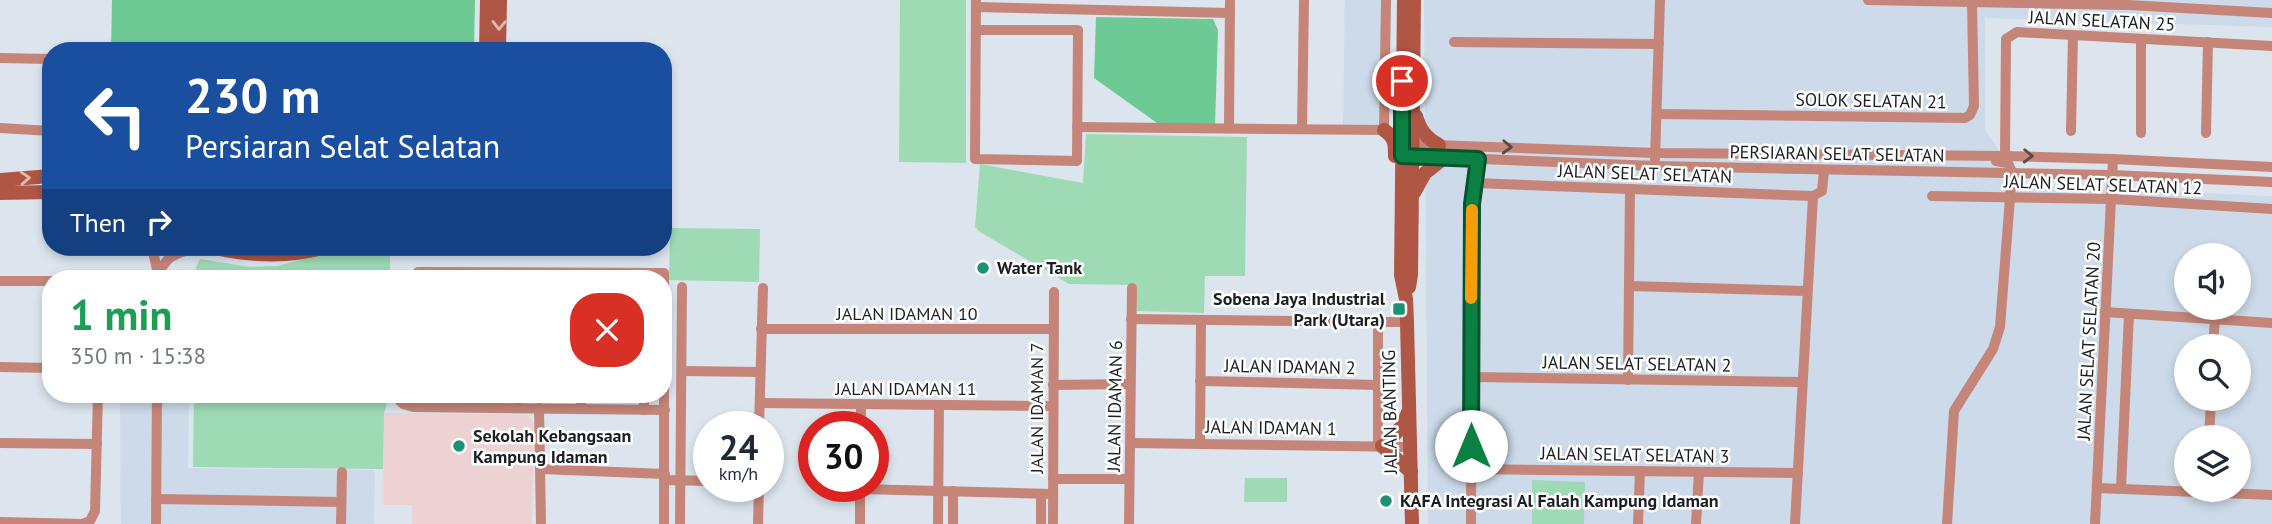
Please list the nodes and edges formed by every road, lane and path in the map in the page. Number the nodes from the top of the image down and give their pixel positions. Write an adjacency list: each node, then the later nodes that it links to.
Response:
1 (487, 0): 17 (main road)
2 (500, 0): 18 (main road, one-way to 18)
3 (1230, 0): 12 (street)
4 (1304, 0): 30 (street)
5 (1386, 0): 32 (street)
6 (1404, 0): 36 (main road, JALAN BANTING)
7 (1414, 0): 25 (main road, JALAN BANTING)
8 (1660, 0): 21 (street)
9 (1868, 0): 11 (street)
10 (976, 3): 12 (street); 14 (street)
11 (1972, 3): 13 (street); 26 (street, SOLOK SELATAN 21)
12 (1230, 13): 29 (street)
13 (2272, 13)
14 (978, 30): 27 (street); 27 (street)
15 (2073, 35): 16 (street, JALAN SELATAN 25); 33 (street); 40 (street, JALAN SELATAN 25)
16 (2141, 39): 20 (street, JALAN SELATAN 25); 35 (street)
17 (486, 42)
18 (499, 42)
19 (1454, 42): 21 (street)
20 (2208, 42): 22 (street, JALAN SELATAN 25); 34 (street)
21 (1659, 44): 26 (street)
22 (2272, 46)
23 (0, 58): 24 (street)
24 (42, 60)
25 (1413, 105): 36 (main road, JALAN BANTING); 37 (main road)
26 (1658, 114): 38 (street)
27 (1077, 127): 29 (street)
28 (0, 128): 31 (street)
29 (1229, 128): 30 (street)
30 (1302, 128): 32 (street)
31 (42, 130)
32 (1384, 130): 55 (main road)
33 (2071, 131)
34 (2206, 132)
35 (2141, 133)
36 (1407, 150): 37 (street, PERSIARAN SELAT SELATAN); 55 (main road, JALAN BANTING)
37 (1441, 151): 38 (street, PERSIARAN SELAT SELATAN, one-way to 38); 41 (street, PERSIARAN SELAT SELATAN); 55 (main road)
38 (1656, 153): 39 (street, PERSIARAN SELAT SELATAN); 43 (street)
39 (1970, 155): 40 (street, PERSIARAN SELAT SELATAN); 46 (street)
40 (2005, 156): 42 (street, PERSIARAN SELAT SELATAN, one-way to 42)
41 (1478, 159): 43 (street, PERSIARAN SELAT SELATAN); 51 (street)
42 (2113, 159): 44 (street, PERSIARAN SELAT SELATAN); 47 (street, JALAN SELAT SELATAN 20)
43 (1655, 166): 45 (street, PERSIARAN SELAT SELATAN)
44 (2272, 167)
45 (1824, 170): 46 (street, PERSIARAN SELAT SELATAN); 56 (street)
46 (2012, 172): 47 (street, PERSIARAN SELAT SELATAN); 58 (street)
47 (2112, 175): 50 (street, PERSIARAN SELAT SELATAN); 59 (street, JALAN SELAT SELATAN 20)
48 (42, 177): 49 (main road, one-way to 48)
49 (0, 180)
50 (2272, 182)
51 (1475, 183): 52 (street, JALAN SELAT SELATAN); 86 (street)
52 (1630, 189): 56 (street, JALAN SELAT SELATAN); 65 (street)
53 (42, 192): 54 (main road)
54 (0, 193)
55 (1407, 195): 78 (main road, JALAN BANTING)
56 (1813, 196): 69 (street)
57 (1932, 196): 58 (street, JALAN SELAT SELATAN 12)
58 (2010, 197): 59 (street, JALAN SELAT SELATAN 12); 164 (street)
59 (2111, 199): 60 (street, JALAN SELAT SELATAN 12); 71 (street, JALAN SELAT SELATAN 20)
60 (2272, 209)
61 (171, 256): 62 (street)
62 (161, 270)
63 (0, 281): 64 (street)
64 (42, 281)
65 (1629, 286): 69 (street); 87 (street)
66 (682, 287): 84 (street)
67 (763, 288): 80 (street)
68 (1132, 288): 74 (street, JALAN IDAMAN 6)
69 (1807, 291): 89 (street)
70 (1054, 292): 81 (street, JALAN IDAMAN 7)
71 (2105, 312): 72 (street); 132 (street, JALAN SELAT SELATAN 20)
72 (2129, 314): 73 (street); 133 (street)
73 (2174, 317)
74 (1131, 319): 76 (street); 90 (street, JALAN IDAMAN 6)
75 (2229, 320): 79 (street)
76 (1201, 321): 77 (street); 88 (street)
77 (1378, 322): 78 (street); 92 (street)
78 (1407, 322): 104 (main road, JALAN BANTING)
79 (2272, 323)
80 (761, 329): 81 (street, JALAN IDAMAN 10); 85 (street)
81 (1053, 329): 91 (street, JALAN IDAMAN 7)
82 (0, 367): 83 (street)
83 (42, 368)
84 (682, 371): 85 (street); 130 (street)
85 (760, 372): 101 (street)
86 (1471, 377): 87 (street, JALAN SELAT SELATAN 2); 121 (street)
87 (1628, 380): 89 (street, JALAN SELAT SELATAN 2)
88 (1200, 381): 92 (street, JALAN IDAMAN 2); 116 (street)
89 (1802, 382): 126 (street)
90 (1130, 384): 91 (street); 115 (street, JALAN IDAMAN 6)
91 (1053, 385): 105 (street, JALAN IDAMAN 7)
92 (1378, 385): 118 (street)
93 (98, 403): 117 (street)
94 (157, 403): 142 (street)
95 (404, 403): 106 (street)
96 (458, 403): 106 (street)
97 (518, 403): 107 (street)
98 (581, 403): 109 (street)
99 (644, 403): 110 (street)
100 (665, 403): 111 (street)
101 (760, 403): 102 (street, JALAN IDAMAN 11); 112 (street)
102 (860, 405): 103 (street, JALAN IDAMAN 11); 113 (street)
103 (939, 405): 105 (street, JALAN IDAMAN 11); 135 (street)
104 (1410, 405): 118 (main road); 119 (main road, JALAN BANTING)
105 (1052, 406): 129 (street, JALAN IDAMAN 7)
106 (458, 407): 107 (street)
107 (518, 408): 108 (street)
108 (539, 408): 109 (street); 120 (street)
109 (581, 409): 110 (street)
110 (644, 410): 111 (street)
111 (665, 410): 127 (street)
112 (760, 411)
113 (860, 411)
114 (0, 443): 117 (street)
115 (1130, 443): 116 (street, JALAN IDAMAN 1); 128 (street, JALAN IDAMAN 6)
116 (1200, 443): 118 (street, JALAN IDAMAN 1)
117 (97, 444): 146 (street)
118 (1382, 446): 119 (street, JALAN IDAMAN 1); 124 (main road)
119 (1411, 447): 124 (main road, JALAN BANTING)
120 (541, 469): 127 (street); 149 (street)
121 (1472, 469): 122 (street, JALAN SELAT SELATAN 3); 160 (street)
122 (1640, 471): 125 (street, JALAN SELAT SELATAN 3); 161 (street)
123 (342, 472): 143 (street)
124 (1411, 472): 159 (main road, JALAN BANTING)
125 (1699, 472): 126 (street, JALAN SELAT SELATAN 3); 162 (street)
126 (1798, 473): 163 (street)
127 (665, 477): 130 (street); 150 (street)
128 (1129, 479): 129 (street); 158 (street, JALAN IDAMAN 6)
129 (1053, 480): 139 (street, JALAN IDAMAN 7)
130 (682, 481): 131 (street); 151 (street)
131 (693, 481)
132 (2098, 488): 133 (street); 165 (street, JALAN SELAT SELATAN 20)
133 (2121, 488): 136 (street)
134 (889, 489): 135 (street)
135 (938, 490): 137 (street); 154 (street)
136 (2174, 490)
137 (953, 491): 138 (street); 155 (street)
138 (1041, 494): 139 (street); 156 (street, JALAN IDAMAN 7)
139 (1052, 494): 157 (street, JALAN IDAMAN 7)
140 (2251, 494): 141 (street)
141 (2272, 495)
142 (156, 499): 143 (street); 147 (street)
143 (341, 502): 148 (street)
144 (759, 502): 152 (street)
145 (860, 502): 153 (street)
146 (0, 522)
147 (156, 524)
148 (341, 524)
149 (541, 524)
150 (664, 524)
151 (680, 524)
152 (758, 524)
153 (860, 524)
154 (938, 524)
155 (953, 524)
156 (1041, 524)
157 (1053, 524)
158 (1129, 524)
159 (1412, 524)
160 (1471, 524)
161 (1638, 524)
162 (1696, 524)
163 (1795, 524)
164 (1947, 524)
165 (2095, 524)

